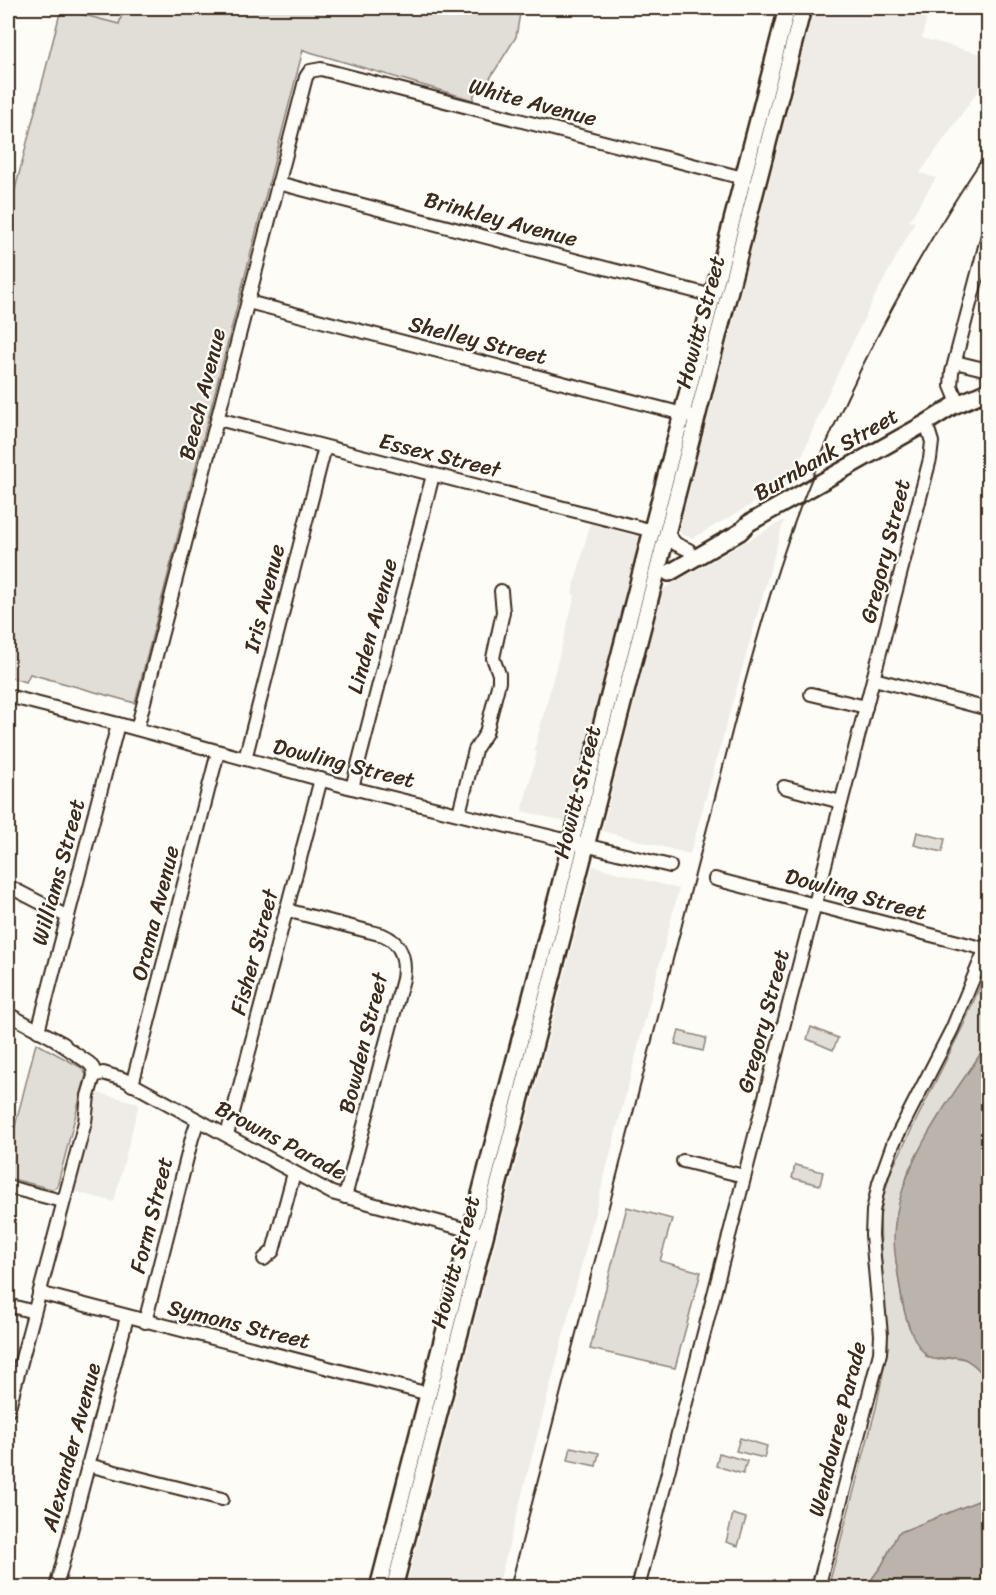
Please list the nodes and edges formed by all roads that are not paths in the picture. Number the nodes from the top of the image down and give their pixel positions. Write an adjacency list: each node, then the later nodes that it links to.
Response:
1 (788, 8): 4 (main road, Howitt Street)
2 (803, 8): 14 (main road, Howitt Street)
3 (312, 70): 4 (street, White Avenue); 5 (street, Beech Avenue)
4 (743, 178): 7 (main road, Howitt Street)
5 (278, 183): 7 (street, Brinkley Avenue); 8 (street, Beech Avenue)
6 (988, 235): 9 (street)
7 (713, 296): 14 (main road, Howitt Street)
8 (248, 302): 14 (street, Shelley Street); 15 (street, Beech Avenue)
9 (955, 362): 10 (street); 13 (street)
10 (988, 370)
11 (988, 391): 13 (main road, Burnbank Street)
12 (988, 400): 16 (main road, Burnbank Street)
13 (958, 403): 16 (main road, Burnbank Street)
14 (690, 416): 20 (main road, Howitt Street)
15 (218, 419): 17 (street, Essex Street); 31 (street, Beech Avenue)
16 (921, 425): 19 (main road, Burnbank Street); 25 (street, Gregory Street)
17 (325, 447): 18 (street, Essex Street); 33 (street, Iris Avenue)
18 (433, 475): 20 (street, Essex Street); 36 (street, Linden Avenue)
19 (749, 524): 21 (main road, Burnbank Street); 22 (main road, Burnbank Street)
20 (660, 532): 21 (street); 22 (main road, Howitt Street)
21 (689, 550): 22 (main road, Burnbank Street)
22 (657, 573): 24 (main road, Howitt Street)
23 (501, 591): 38 (street)
24 (624, 671): 39 (main road, Howitt Street); 40 (main road, Howitt Street)
25 (874, 679): 28 (street, Gregory Street); 29 (street)
26 (811, 694): 28 (street)
27 (8, 696): 30 (street, Dowling Street)
28 (866, 707): 37 (street, Gregory Street)
29 (988, 709)
30 (118, 724): 31 (street, Dowling Street); 46 (street, Williams Street)
31 (137, 729): 32 (street, Dowling Street)
32 (218, 752): 33 (street, Dowling Street); 51 (street, Orama Avenue)
33 (245, 759): 34 (street, Dowling Street)
34 (321, 779): 36 (street, Dowling Street); 45 (street, Fisher Street)
35 (784, 787): 37 (street)
36 (352, 788): 38 (street, Dowling Street)
37 (841, 802): 44 (street, Gregory Street)
38 (459, 813): 39 (street, Dowling Street)
39 (571, 842): 40 (street, Dowling Street); 60 (main road, Howitt Street)
40 (587, 846): 41 (street, Dowling Street); 60 (main road, Howitt Street)
41 (670, 866)
42 (715, 879): 44 (street, Dowling Street)
43 (8, 886): 46 (street)
44 (815, 905): 47 (street, Dowling Street); 56 (street, Gregory Street)
45 (286, 910): 53 (street, Fisher Street); 58 (street, Bowden Street)
46 (68, 917): 49 (street, Williams Street)
47 (987, 946): 75 (street, Wendouree Parade)
48 (8, 1014): 49 (street)
49 (38, 1031): 50 (street)
50 (99, 1076): 51 (street, Browns Parade); 59 (street)
51 (132, 1085): 52 (street, Browns Parade)
52 (198, 1120): 53 (street, Browns Parade); 66 (street, Form Street)
53 (227, 1135): 55 (street, Browns Parade)
54 (683, 1161): 56 (street)
55 (294, 1173): 58 (street, Browns Parade); 61 (street)
56 (744, 1176): 74 (street, Gregory Street)
57 (8, 1187): 59 (street)
58 (345, 1197): 60 (street, Browns Parade)
59 (62, 1201): 62 (street)
60 (479, 1233): 67 (main road, Howitt Street); 73 (main road, Howitt Street)
61 (264, 1259)
62 (39, 1293): 64 (street); 65 (street, Symons Street)
63 (8, 1305): 64 (street)
64 (34, 1312): 68 (street)
65 (127, 1317): 66 (street, Symons Street); 69 (street, Alexander Avenue)
66 (145, 1322): 67 (street, Symons Street)
67 (429, 1394): 72 (main road, Howitt Street)
68 (8, 1411)
69 (88, 1465): 70 (street); 71 (street, Alexander Avenue)
70 (222, 1499)
71 (56, 1587)
72 (378, 1587)
73 (394, 1587)
74 (638, 1587)
75 (819, 1587)

